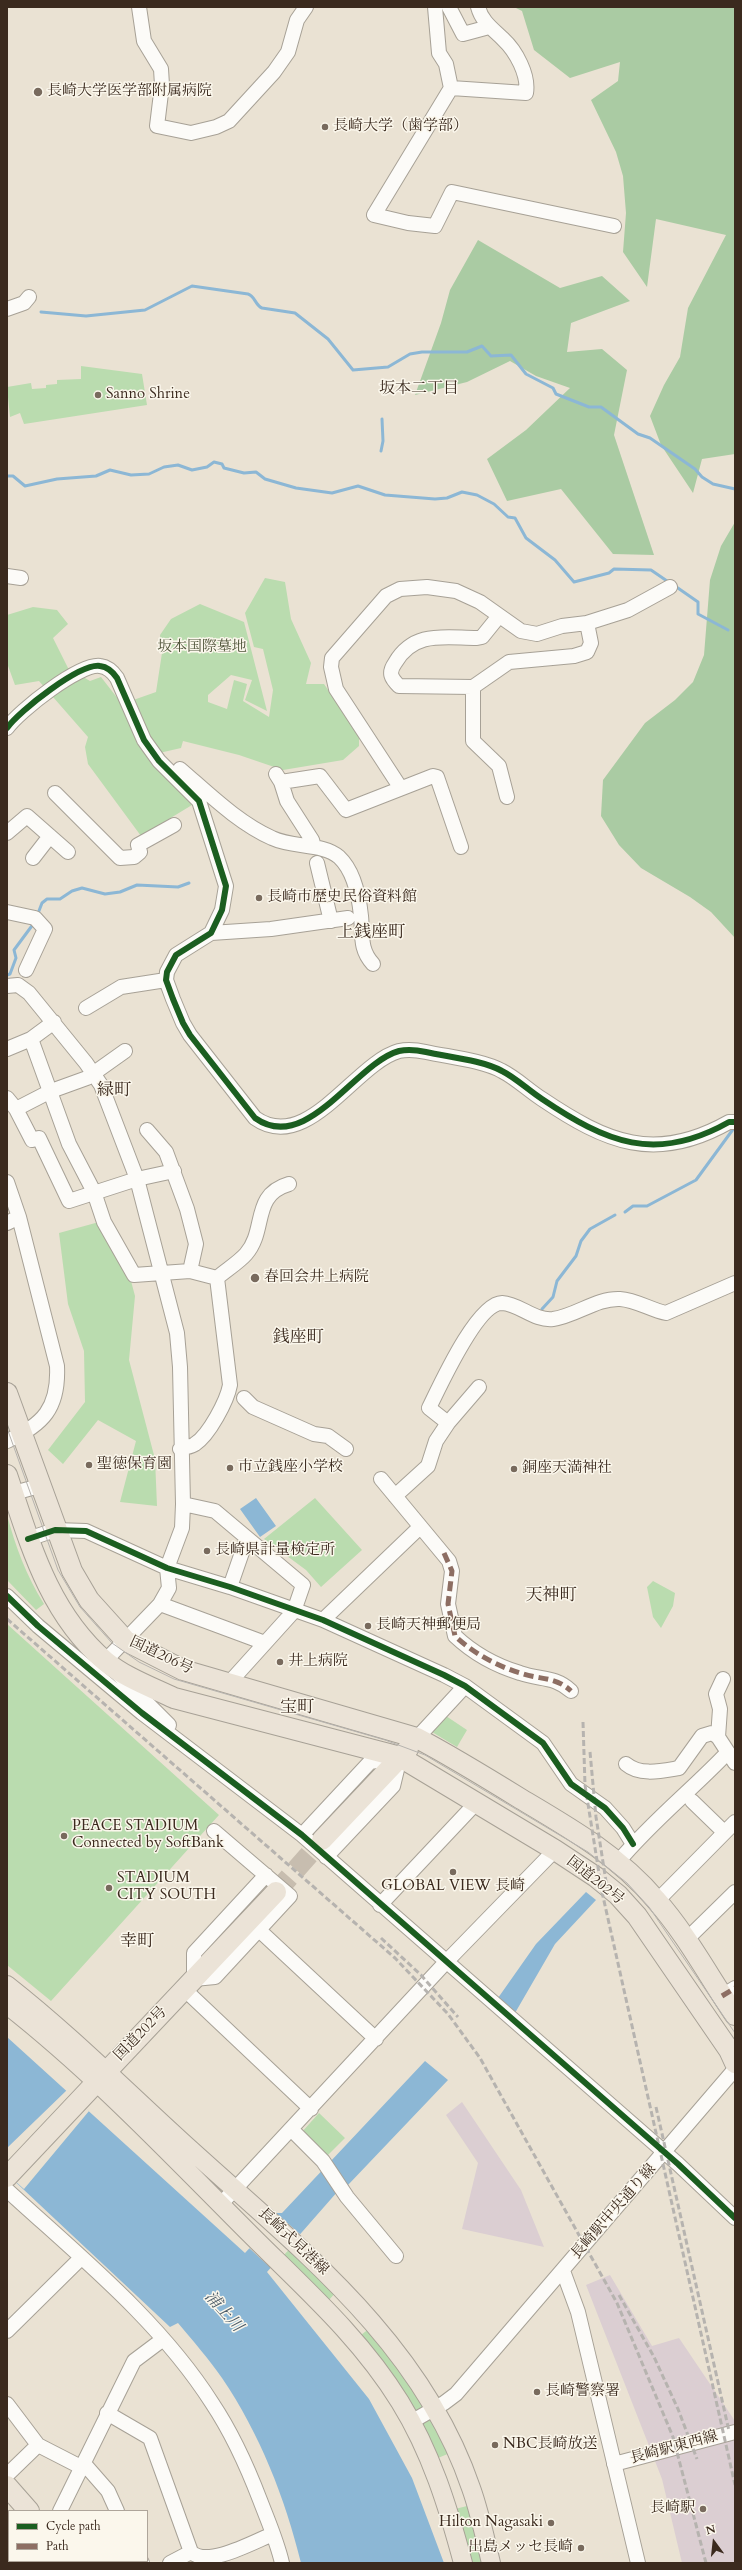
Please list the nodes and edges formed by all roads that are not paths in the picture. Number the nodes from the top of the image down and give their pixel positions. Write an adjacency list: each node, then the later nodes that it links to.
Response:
1 (138, 7): 2 (street)
2 (306, 7)
3 (435, 7): 7 (street)
4 (449, 7): 6 (street)
5 (478, 7): 6 (street)
6 (489, 27): 7 (street)
7 (451, 88): 8 (street)
8 (614, 226)
9 (29, 297): 10 (street)
10 (7, 309)
11 (670, 587): 13 (street)
12 (499, 616): 13 (street); 14 (street); 17 (street)
13 (587, 623): 14 (street)
14 (473, 687): 19 (street)
15 (10, 721): 16 (street)
16 (159, 761): 23 (street); 31 (street)
17 (400, 787): 23 (street); 24 (street)
18 (55, 793): 20 (street)
19 (507, 797)
20 (174, 825)
21 (7, 833): 22 (street)
22 (50, 836): 25 (street); 26 (street)
23 (314, 847): 32 (street)
24 (461, 848)
25 (68, 852)
26 (33, 858)
27 (317, 863): 30 (street)
28 (7, 914): 33 (street)
29 (348, 918): 30 (street)
30 (331, 921): 31 (street)
31 (211, 933): 34 (street)
32 (373, 964)
33 (26, 970)
34 (166, 980): 36 (street); 45 (street)
35 (7, 986): 37 (street)
36 (86, 1008)
37 (54, 1022): 38 (street); 41 (street)
38 (31, 1039): 39 (street); 42 (street)
39 (7, 1049)
40 (125, 1051): 41 (street)
41 (94, 1074): 42 (street); 48 (street)
42 (51, 1091): 44 (street); 51 (street)
43 (7, 1098): 44 (street)
44 (16, 1109): 51 (street)
45 (735, 1122)
46 (147, 1130): 47 (street)
47 (174, 1171): 48 (street); 53 (street)
48 (137, 1179): 51 (street); 54 (street)
49 (7, 1182): 52 (street)
50 (289, 1184): 55 (street)
51 (94, 1192): 54 (street)
52 (13, 1220): 61 (street)
53 (190, 1271): 54 (street); 55 (street)
54 (162, 1272): 62 (street)
55 (217, 1278): 62 (street)
56 (735, 1283): 60 (street)
57 (479, 1388): 60 (street)
58 (7, 1393): 61 (highway, 国道206号)
59 (244, 1398): 63 (street)
60 (448, 1423): 67 (street)
61 (15, 1437): 65 (highway, 国道206号)
62 (180, 1449): 68 (street)
63 (346, 1450)
64 (381, 1479): 67 (street)
65 (39, 1486): 66 (street); 70 (highway, 国道206号)
66 (9, 1488): 72 (highway, 国道206号)
67 (395, 1496): 69 (street)
68 (183, 1504): 71 (street); 73 (street)
69 (420, 1527): 78 (street); 85 (street)
70 (55, 1530): 72 (street); 73 (street); 79 (highway, 国道206号)
71 (247, 1538): 74 (street); 77 (street)
72 (28, 1539): 81 (highway, 国道206号)
73 (167, 1568): 74 (street); 76 (street)
74 (230, 1587): 77 (street)
75 (7, 1596): 90 (street)
76 (160, 1604): 79 (street); 80 (street)
77 (294, 1611): 78 (street); 80 (street)
78 (323, 1620): 84 (street)
79 (126, 1641): 81 (street); 83 (highway, 国道206号)
80 (266, 1643): 83 (street)
81 (105, 1661): 88 (highway, 国道206号); 90 (street)
82 (722, 1680): 86 (street)
83 (229, 1683): 87 (highway, 国道206号)
84 (465, 1686): 87 (street); 98 (street)
85 (571, 1691)
86 (718, 1737): 89 (street); 91 (street)
87 (417, 1738): 88 (highway); 101 (highway, 国道202号)
88 (400, 1757): 93 (highway, 国道202号); 97 (street); 99 (highway)
89 (732, 1757): 98 (street)
90 (205, 1760): 97 (street)
91 (626, 1764)
92 (692, 1802): 96 (street)
93 (476, 1803): 100 (highway, 国道202号); 106 (street)
94 (735, 1822): 96 (street)
95 (214, 1831): 102 (street)
96 (724, 1832): 105 (street)
97 (302, 1835): 99 (street)
98 (633, 1844): 101 (street)
99 (324, 1848): 106 (street)
100 (555, 1850): 109 (street); 116 (highway, 国道202号)
101 (618, 1862): 105 (highway, 国道202号)
102 (266, 1875): 107 (street); 110 (street)
103 (276, 1892): 110 (highway, 国道202号)
104 (735, 1892): 108 (street)
105 (657, 1901): 108 (highway, 国道202号)
106 (380, 1905): 109 (street)
107 (259, 1930): 110 (street); 115 (street)
108 (686, 1940): 112 (highway, 国道202号)
109 (446, 1962): 115 (street); 121 (street)
110 (189, 1984): 118 (highway, 国道202号); 119 (street)
111 (7, 1985): 118 (main road, 長崎式見港線)
112 (728, 1992): 114 (highway, 国道202号)
113 (7, 2005): 118 (main road, 長崎式見港線)
114 (735, 2015)
115 (376, 2039): 119 (street)
116 (735, 2063)
117 (735, 2069): 121 (street, 長崎駅中央通り線)
118 (100, 2077): 122 (highway, 国道202号); 123 (main road, 長崎式見港線); 124 (main road, 長崎式見港線)
119 (311, 2109): 120 (street)
120 (291, 2129): 123 (street); 126 (street)
121 (664, 2153): 125 (street); 128 (street, 長崎駅中央通り線)
122 (7, 2181): 127 (street)
123 (235, 2189): 124 (street); 132 (main road, 長崎式見港線)
124 (221, 2204): 134 (main road, 長崎式見港線)
125 (735, 2218)
126 (396, 2256)
127 (81, 2258): 129 (street); 130 (street)
128 (563, 2271): 132 (street, 長崎駅中央通り線); 137 (street)
129 (7, 2330)
130 (162, 2340): 133 (street); 144 (street)
131 (7, 2404): 136 (street)
132 (434, 2409): 134 (street, 長崎駅中央通り線); 149 (main road, 長崎式見港線)
133 (108, 2413): 138 (street); 145 (street)
134 (411, 2422): 148 (main road, 長崎式見港線)
135 (735, 2432): 137 (street, 長崎駅東西線)
136 (38, 2445): 138 (street); 139 (street)
137 (614, 2464): 150 (street)
138 (82, 2466): 142 (street); 143 (street)
139 (7, 2475)
140 (7, 2486): 141 (highway)
141 (28, 2510)
142 (60, 2510)
143 (117, 2510)
144 (273, 2534): 145 (street); 147 (street)
145 (192, 2552): 146 (street)
146 (170, 2563)
147 (282, 2563)
148 (463, 2563)
149 (491, 2563)
150 (638, 2563)

